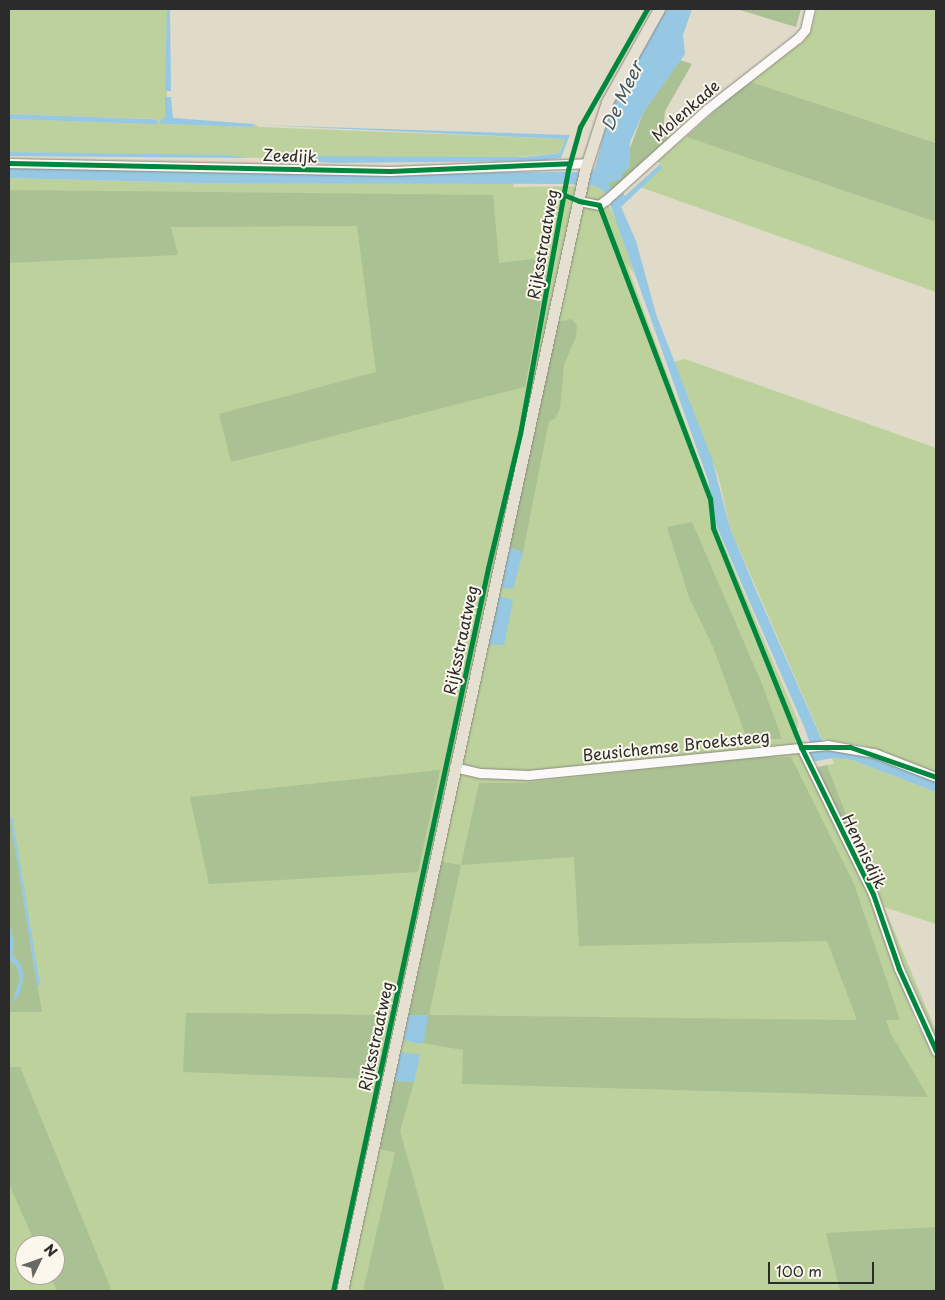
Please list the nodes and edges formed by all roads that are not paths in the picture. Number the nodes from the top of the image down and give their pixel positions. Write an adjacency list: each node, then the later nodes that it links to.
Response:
1 (659, 9): 4 (main road, Rijksstraatweg)
2 (810, 9): 5 (street, Molenkade)
3 (9, 164): 4 (street, Zeedijk)
4 (585, 166): 5 (main road, Rijksstraatweg)
5 (579, 201): 7 (main road, Rijksstraatweg)
6 (804, 746): 7 (street, Beusichemse Broeksteeg); 8 (street, Beusichemse Broeksteeg); 9 (street, Hennisdijk)
7 (454, 767): 10 (main road, Rijksstraatweg)
8 (936, 776)
9 (936, 1051)
10 (342, 1291)

